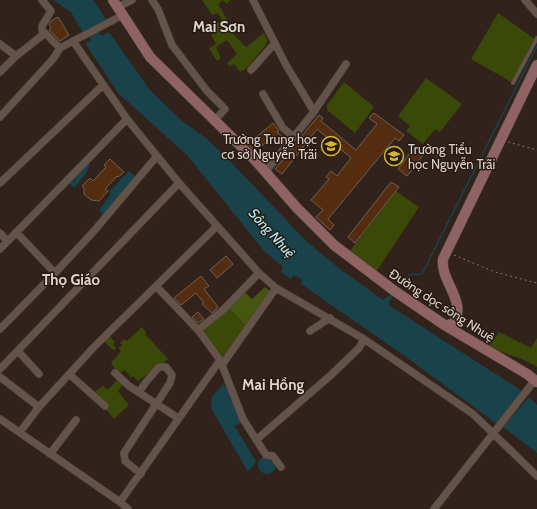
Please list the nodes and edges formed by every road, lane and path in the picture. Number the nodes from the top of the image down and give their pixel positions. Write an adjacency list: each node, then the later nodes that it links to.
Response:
1 (42, 0): 8 (street)
2 (132, 0): 6 (street)
3 (152, 0): 25 (street)
4 (253, 0): 11 (street)
5 (525, 0): 7 (street)
6 (117, 11): 10 (street); 25 (street, Đường dọc sông Nhuệ)
7 (537, 14)
8 (44, 34): 13 (street); 14 (street)
9 (537, 38): 19 (lane)
10 (76, 39): 13 (street); 20 (street)
11 (275, 43): 17 (street); 22 (street)
12 (0, 44): 14 (street)
13 (60, 48): 23 (street)
14 (16, 56): 18 (street)
15 (346, 64): 22 (street)
16 (537, 65): 27 (street)
17 (251, 70)
18 (0, 72)
19 (513, 83)
20 (102, 85): 24 (street); 31 (street)
21 (262, 94): 26 (street)
22 (313, 113): 26 (street)
23 (0, 118)
24 (127, 119): 29 (street); 35 (street)
25 (215, 120): 30 (street, Đường dọc sông Nhuệ)
26 (294, 137): 30 (street)
27 (500, 139): 28 (path); 38 (street)
28 (537, 150)
29 (157, 156): 32 (street); 39 (street)
30 (266, 172): 45 (street, Đường dọc sông Nhuệ)
31 (0, 182)
32 (179, 183): 33 (street); 50 (street)
33 (217, 226): 40 (street); 42 (street)
34 (0, 232): 36 (street)
35 (16, 232): 36 (street); 39 (street)
36 (7, 241): 37 (street)
37 (0, 249)
38 (446, 251): 41 (path); 45 (street)
39 (55, 273): 46 (street)
40 (259, 273): 43 (street); 47 (street)
41 (537, 283)
42 (156, 286): 47 (street); 55 (street)
43 (276, 288): 44 (street); 51 (street)
44 (330, 318): 48 (street); 49 (street)
45 (446, 326): 57 (street, Đường dọc sông Nhuệ)
46 (0, 330)
47 (198, 330): 51 (street)
48 (310, 331)
49 (364, 338): 66 (street); 67 (street)
50 (18, 351): 52 (street); 54 (street)
51 (221, 362): 62 (street); 67 (street)
52 (0, 369)
53 (115, 373): 58 (street)
54 (39, 374)
55 (69, 374): 60 (street); 61 (street)
56 (0, 378): 61 (street)
57 (536, 381): 66 (street)
58 (139, 392): 59 (street); 59 (street)
59 (156, 402): 62 (street); 70 (street)
60 (105, 406)
61 (39, 407): 65 (street)
62 (178, 418): 70 (street)
63 (0, 419): 65 (street)
64 (76, 420): 68 (street)
65 (20, 432): 68 (street)
66 (493, 433): 71 (street); 74 (street)
67 (256, 440): 69 (street)
68 (50, 454): 72 (street)
69 (281, 467)
70 (141, 474): 72 (street)
71 (537, 476)
72 (120, 502): 73 (street)
73 (128, 509)
74 (434, 509)

